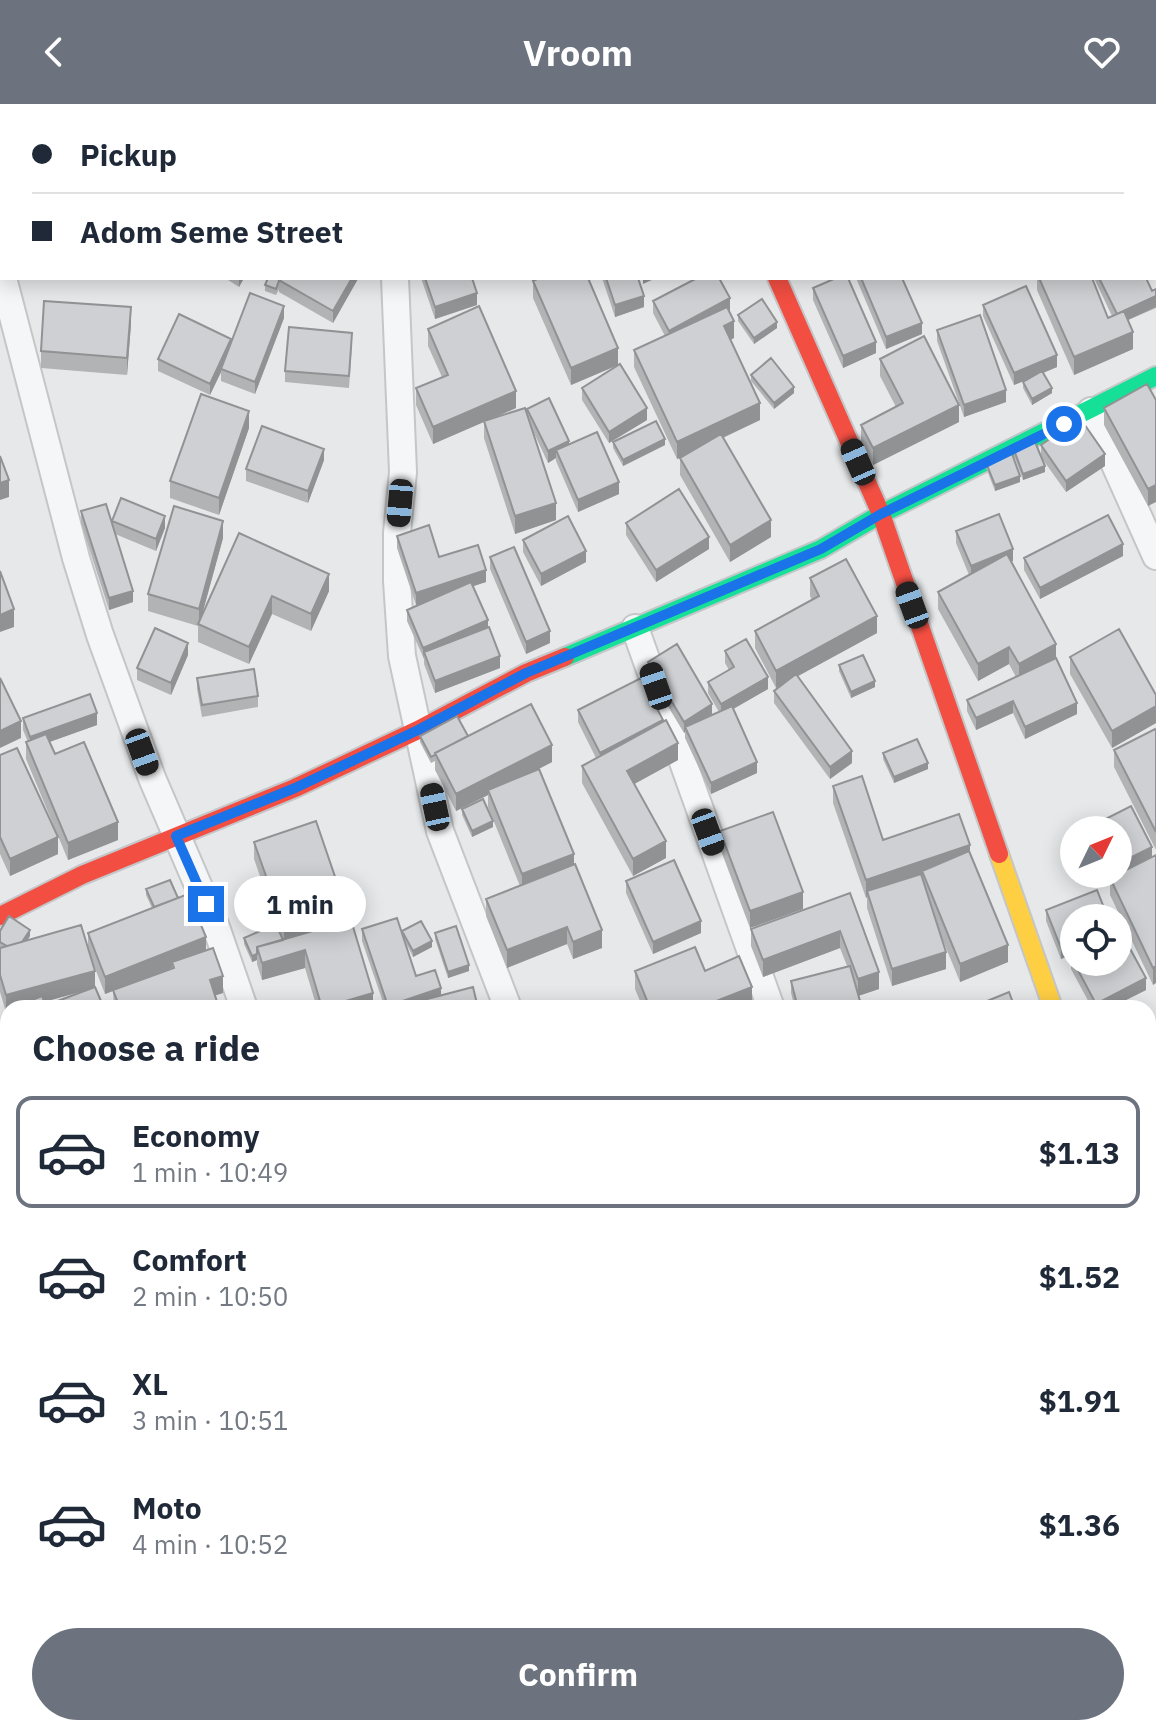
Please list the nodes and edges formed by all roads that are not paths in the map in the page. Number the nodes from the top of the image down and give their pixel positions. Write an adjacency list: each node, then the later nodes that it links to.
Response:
1 (3, 280): 10 (street)
2 (395, 280): 9 (street)
3 (778, 280): 6 (street)
4 (1156, 376): 5 (street)
5 (1091, 411): 6 (street); 7 (street)
6 (881, 514): 8 (street); 15 (street)
7 (1156, 556)
8 (635, 628): 9 (street); 14 (street)
9 (418, 730): 10 (street); 13 (street)
10 (176, 836): 11 (street); 12 (street)
11 (0, 916)
12 (241, 1000)
13 (505, 1000)
14 (768, 1000)
15 (1050, 1000)

